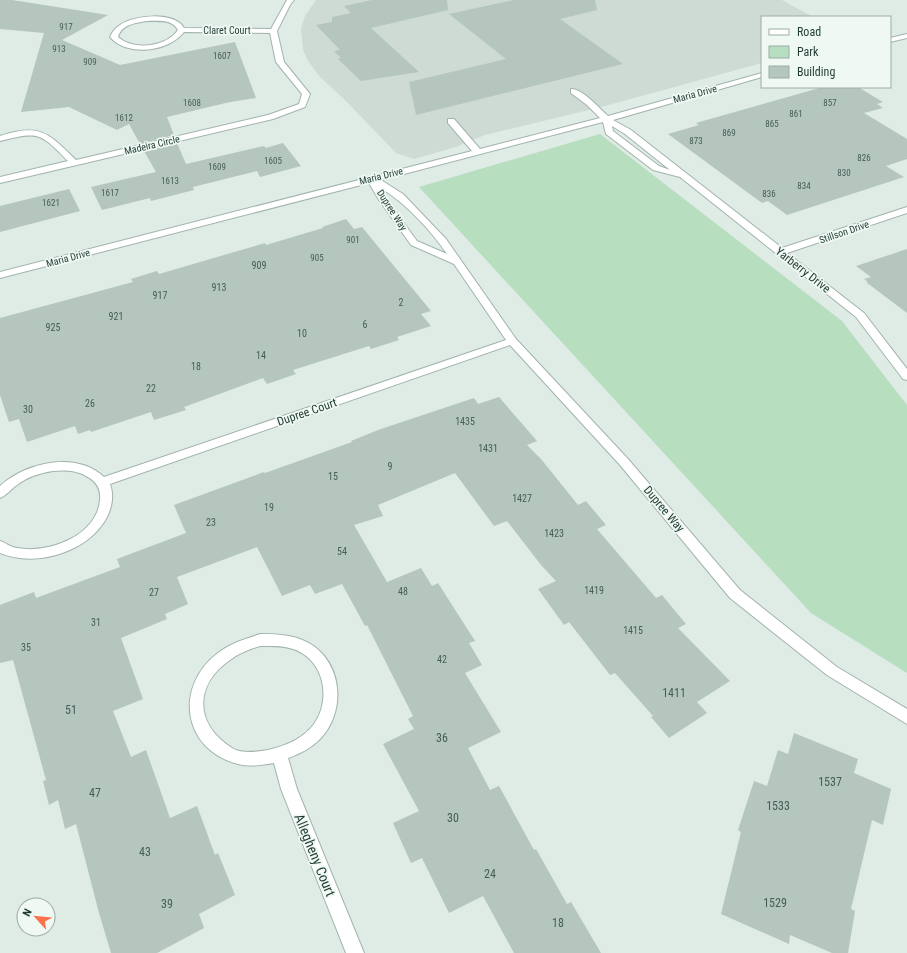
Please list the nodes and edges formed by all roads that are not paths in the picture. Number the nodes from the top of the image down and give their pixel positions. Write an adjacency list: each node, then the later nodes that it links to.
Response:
1 (291, 0): 3 (street)
2 (182, 30): 2 (street); 3 (street, Claret Court)
3 (273, 31): 12 (street, Madeira Circle)
4 (907, 36): 5 (street)
5 (891, 40)
6 (761, 75): 8 (street, Maria Drive)
7 (574, 91): 8 (street)
8 (606, 119): 11 (street, Maria Drive); 13 (street, Yarberry Drive); 13 (street, Yarberry Drive)
9 (451, 121): 11 (street)
10 (0, 139): 12 (street)
11 (477, 151): 14 (street, Maria Drive)
12 (75, 163): 15 (street, Madeira Circle)
13 (686, 177): 17 (street, Yarberry Drive)
14 (372, 178): 18 (street, Dupree Way); 18 (street, Dupree Way); 19 (street, Maria Drive)
15 (0, 180)
16 (907, 210): 17 (street, Stillson Drive)
17 (780, 252): 21 (street, Yarberry Drive)
18 (458, 263): 20 (street, Dupree Way)
19 (0, 276)
20 (512, 341): 22 (street, Dupree Court); 25 (street, Dupree Way)
21 (907, 376)
22 (103, 482): 23 (street); 24 (street)
23 (0, 493)
24 (0, 546)
25 (907, 717)
26 (280, 755): 26 (street); 27 (street, Allegheny Court)
27 (355, 953)

